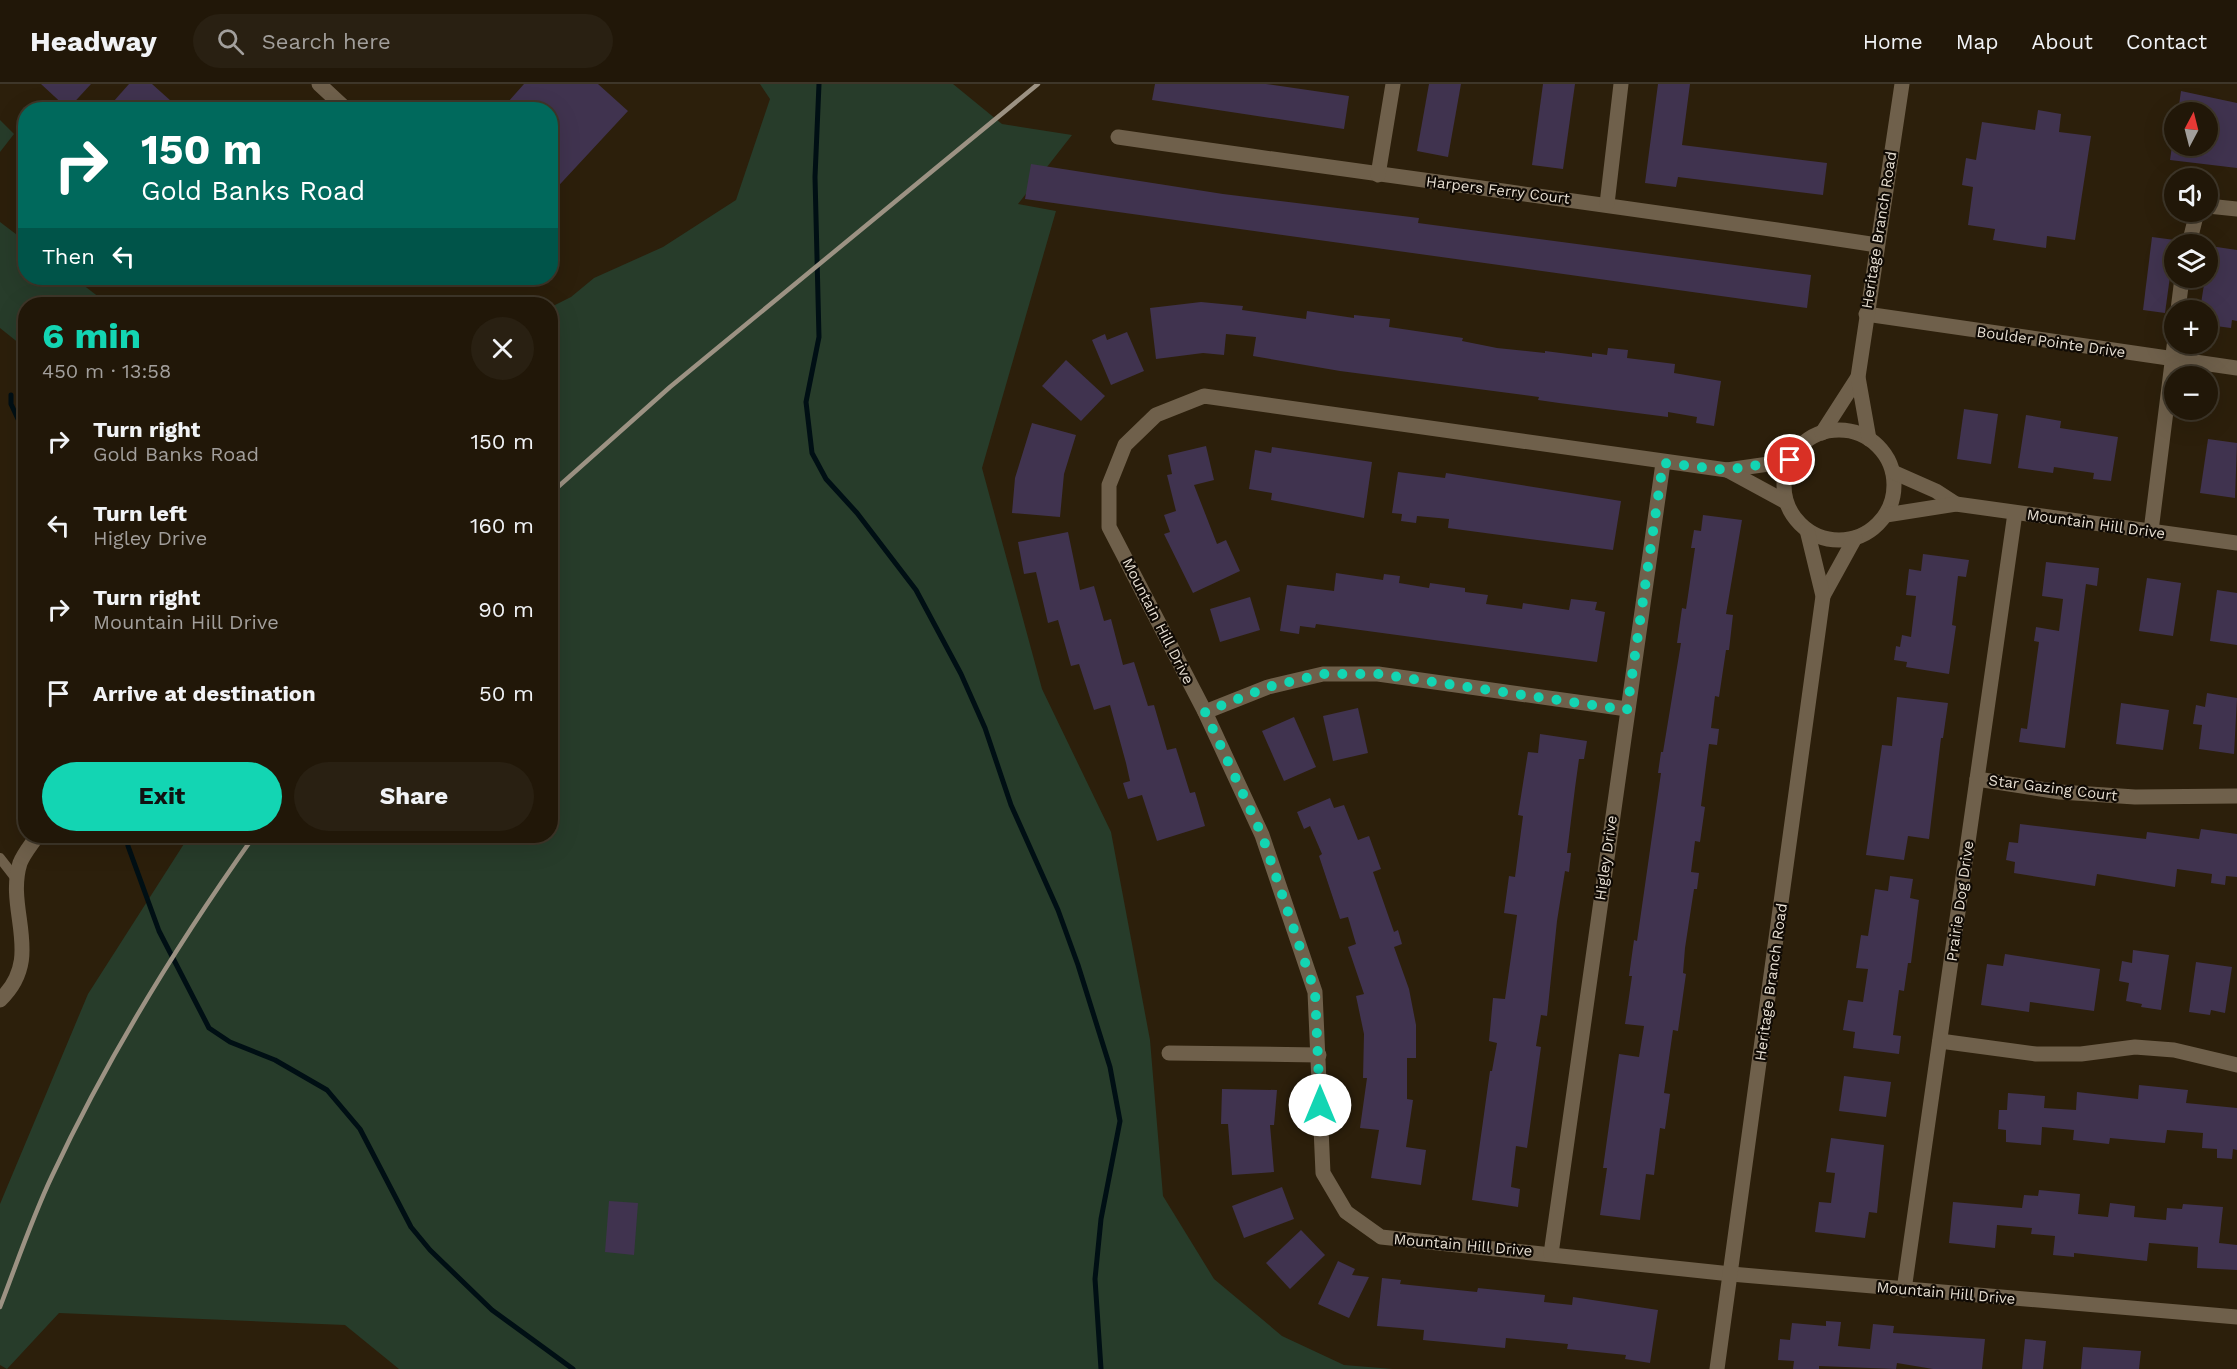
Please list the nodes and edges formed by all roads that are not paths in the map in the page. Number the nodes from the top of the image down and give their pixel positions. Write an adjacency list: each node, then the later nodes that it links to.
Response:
1 (319, 84): 5 (street)
2 (1393, 84): 7 (street)
3 (1621, 84): 8 (street)
4 (1902, 84): 11 (street, Heritage Branch Road)
5 (338, 102)
6 (1118, 137): 7 (street, Harpers Ferry Court)
7 (1378, 175): 8 (street, Harpers Ferry Court)
8 (1608, 204): 11 (street, Harpers Ferry Court)
9 (2218, 207): 10 (street)
10 (2237, 209)
11 (1877, 245): 12 (street, Heritage Branch Road)
12 (1866, 314): 14 (street, Boulder Pointe Drive); 16 (street, Heritage Branch Road)
13 (2174, 354): 14 (street)
14 (2173, 360): 15 (street, Boulder Pointe Drive); 28 (street)
15 (2237, 368)
16 (1858, 377): 17 (street, Heritage Branch Road); 18 (street, Heritage Branch Road)
17 (1822, 433): 18 (street); 19 (street)
18 (1869, 439): 22 (street)
19 (1790, 460): 21 (street, Mountain Hill Drive); 23 (street)
20 (1663, 463): 21 (street, Mountain Hill Drive); 32 (street, Higley Drive); 33 (street, Mountain Hill Drive)
21 (1726, 470): 23 (street, Mountain Hill Drive)
22 (1893, 472): 24 (street, Mountain Hill Drive); 26 (street)
23 (1786, 502): 27 (street)
24 (1956, 504): 25 (street, Mountain Hill Drive); 26 (street, Mountain Hill Drive)
25 (2015, 513): 28 (street, Mountain Hill Drive); 34 (street, Prairie Dog Drive)
26 (1886, 515): 29 (street)
27 (1807, 530): 29 (street); 31 (street, Heritage Branch Road)
28 (2151, 531): 30 (street, Mountain Hill Drive)
29 (1855, 538): 31 (street, Heritage Branch Road)
30 (2237, 543)
31 (1824, 596): 45 (street, Heritage Branch Road)
32 (1627, 710): 33 (street); 44 (street, Higley Drive)
33 (1205, 712): 42 (street, Mountain Hill Drive)
34 (1977, 779): 35 (street, Star Gazing Court); 40 (street, Prairie Dog Drive)
35 (2237, 796)
36 (33, 843): 38 (street)
37 (0, 858): 38 (lane)
38 (17, 880): 39 (street)
39 (0, 1000)
40 (1940, 1041): 43 (street); 46 (street, Prairie Dog Drive)
41 (1169, 1053): 42 (street)
42 (1319, 1055): 44 (street, Mountain Hill Drive)
43 (2237, 1065)
44 (1551, 1254): 45 (street, Mountain Hill Drive)
45 (1731, 1274): 46 (street, Mountain Hill Drive); 48 (street, Heritage Branch Road)
46 (1904, 1290): 47 (street, Mountain Hill Drive)
47 (2237, 1317)
48 (1717, 1369)

